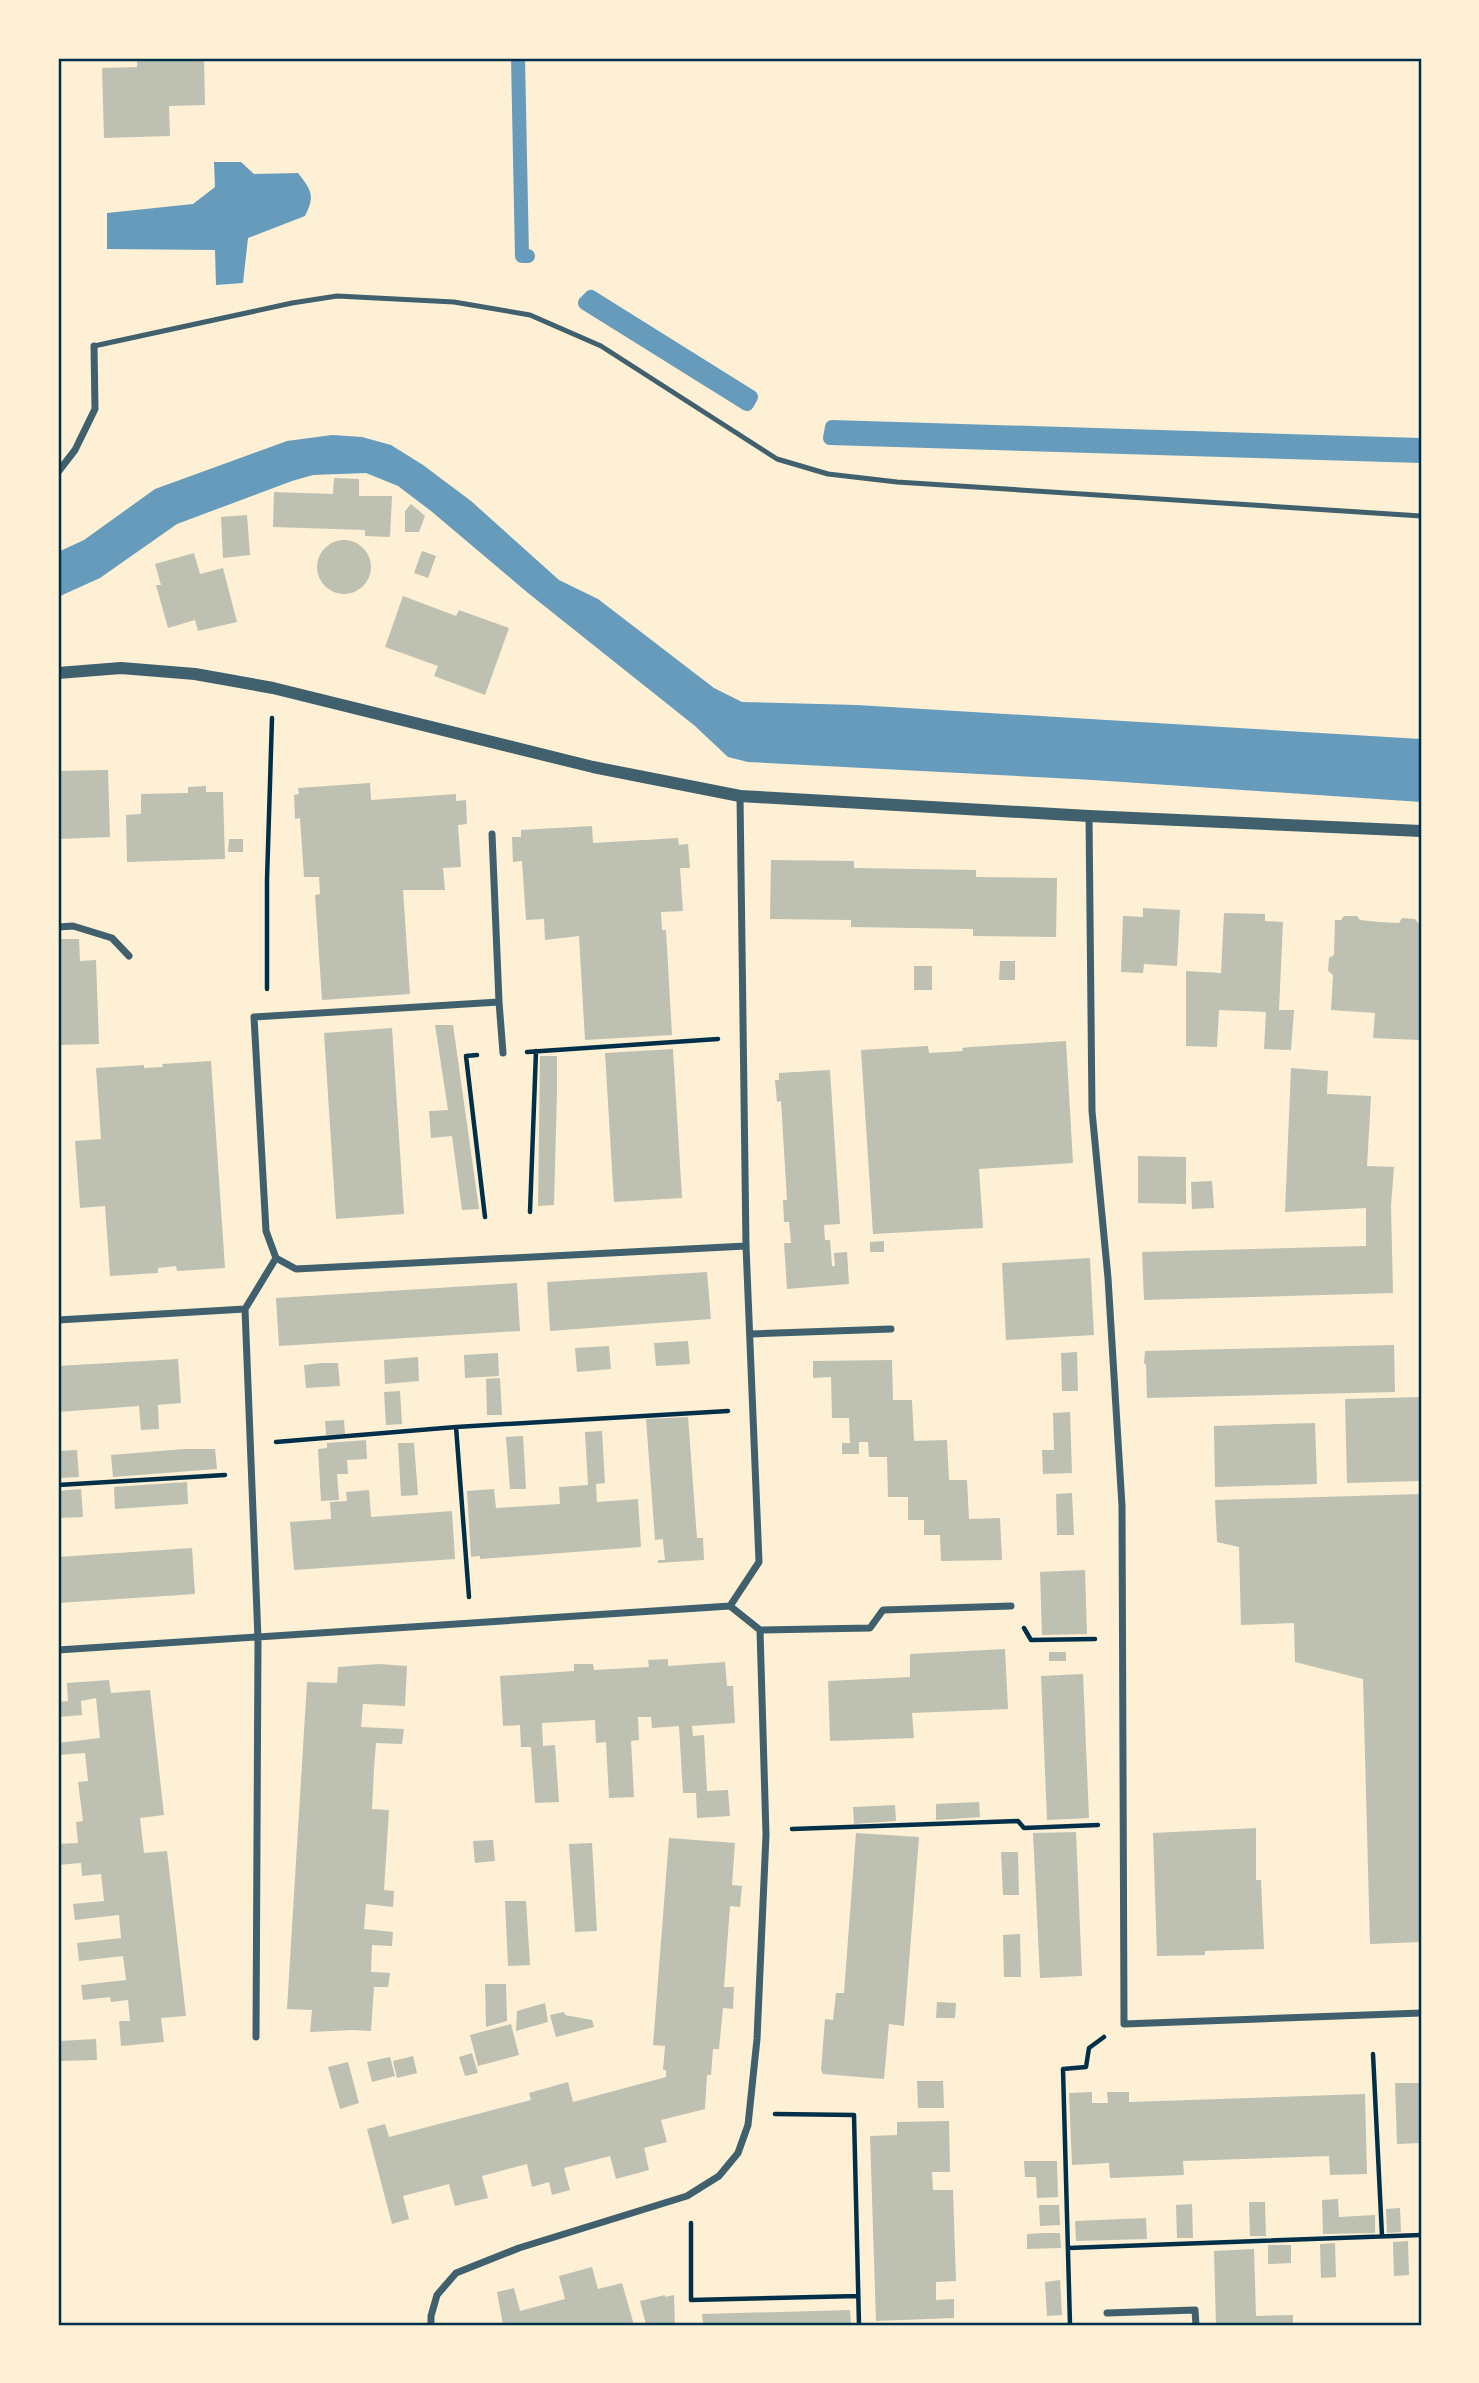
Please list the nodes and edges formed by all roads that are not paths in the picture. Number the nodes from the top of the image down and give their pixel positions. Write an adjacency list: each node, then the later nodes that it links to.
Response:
1 (94, 346): 2 (street); 3 (lane)
2 (58, 472)
3 (1421, 516)
4 (58, 673): 5 (street)
5 (740, 796): 6 (street); 13 (street)
6 (1089, 816): 7 (street); 24 (street)
7 (1421, 831)
8 (492, 834): 11 (street)
9 (58, 927): 10 (street)
10 (129, 956)
11 (499, 1002): 12 (street); 14 (street)
12 (503, 1053)
13 (746, 1246): 14 (street); 18 (street)
14 (276, 1258): 15 (street)
15 (245, 1309): 16 (street); 22 (street)
16 (58, 1320)
17 (891, 1329): 18 (street)
18 (751, 1334): 19 (street)
19 (730, 1606): 21 (street); 22 (street)
20 (1011, 1606): 21 (street)
21 (760, 1630): 27 (street)
22 (258, 1639): 23 (street); 25 (street)
23 (58, 1650)
24 (1421, 2013)
25 (256, 2037)
26 (1107, 2313): 28 (street)
27 (431, 2325)
28 (1196, 2325)

